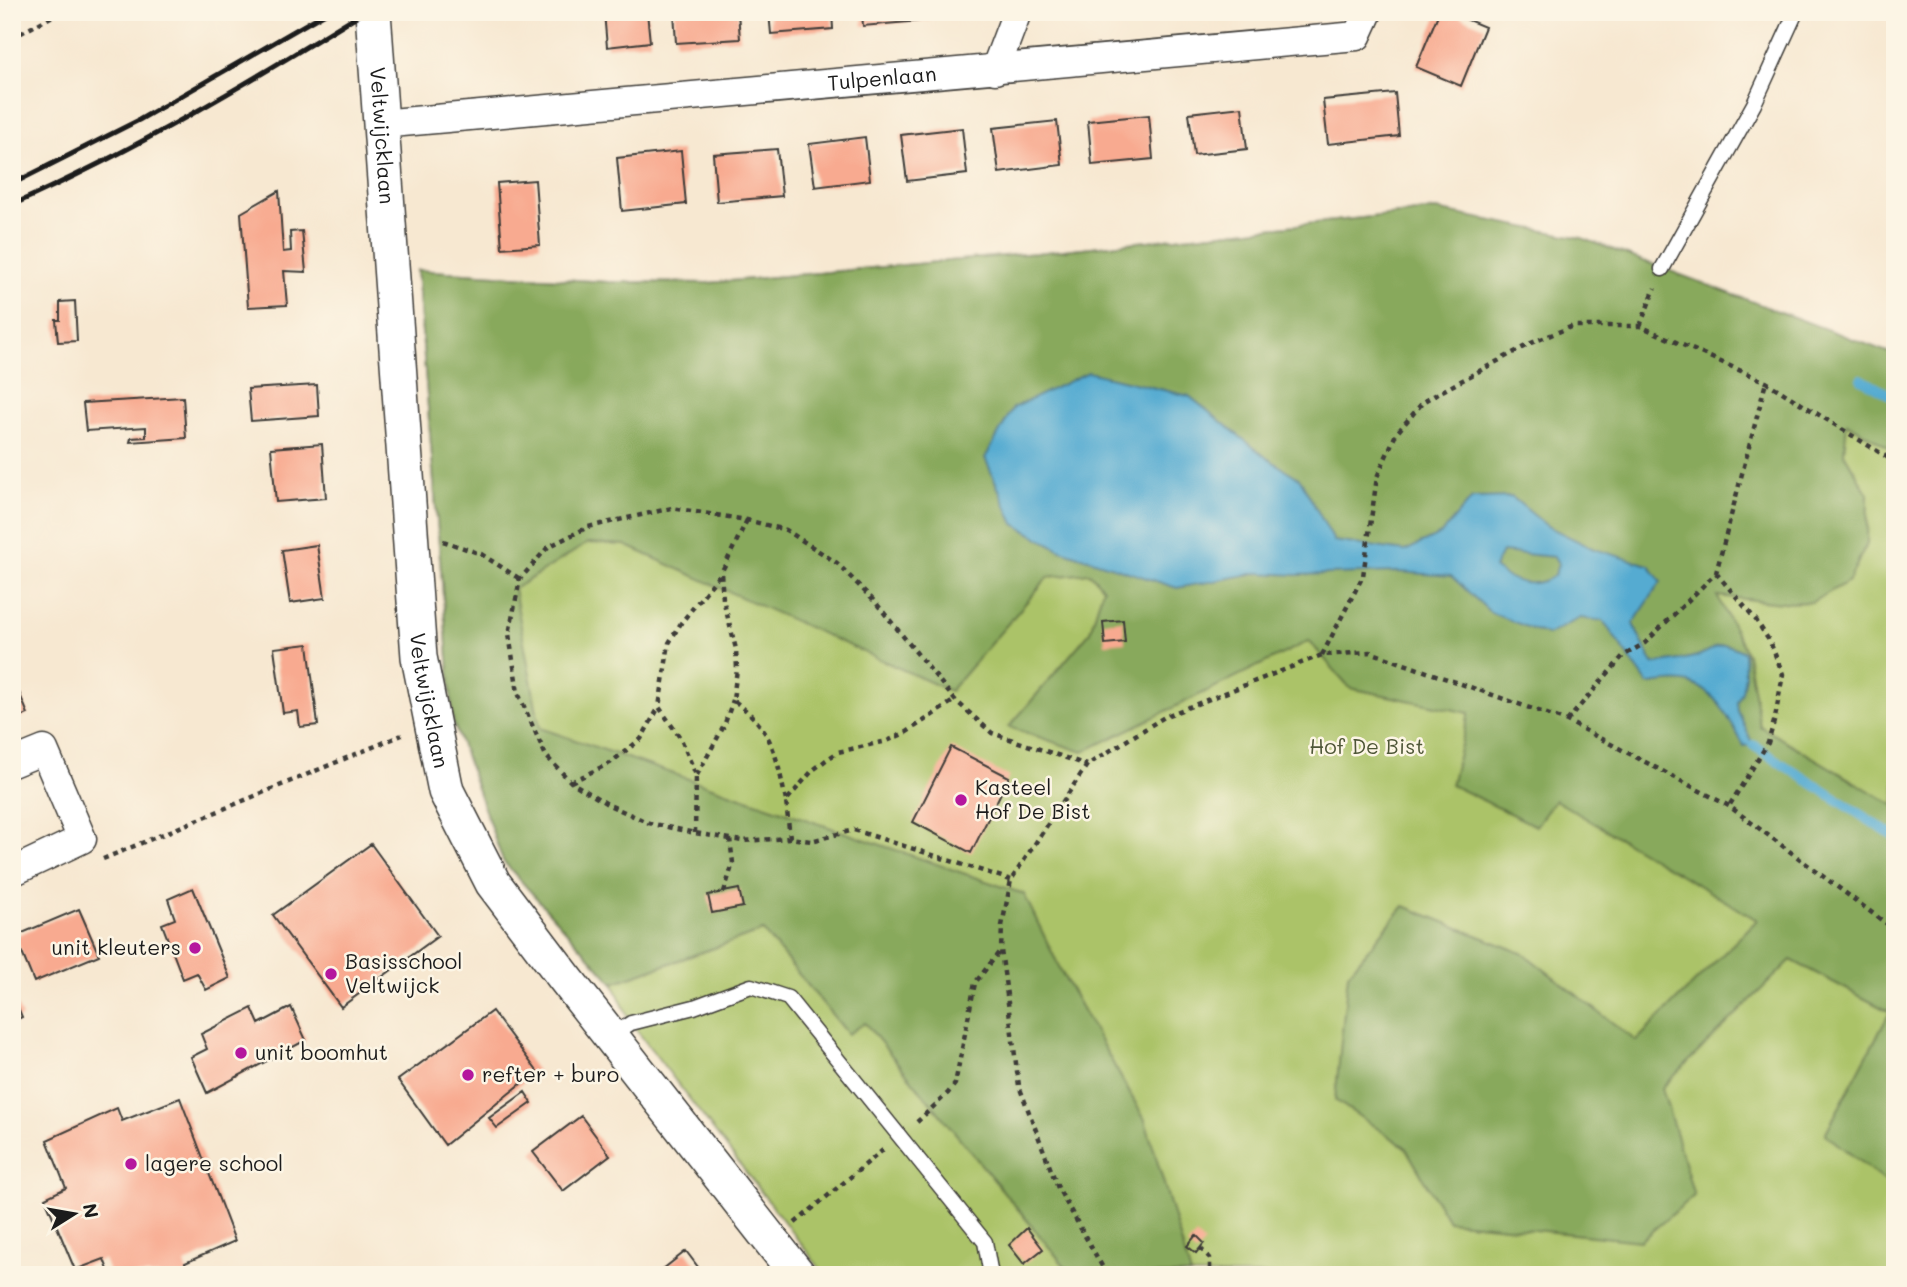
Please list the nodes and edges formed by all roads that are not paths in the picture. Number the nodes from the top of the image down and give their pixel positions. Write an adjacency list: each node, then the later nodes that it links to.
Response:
1 (373, 12): 6 (street, Veltwijcklaan)
2 (1017, 12): 5 (street)
3 (1368, 12): 5 (street, Tulpenlaan)
4 (1796, 12): 7 (lane)
5 (995, 70): 6 (street, Tulpenlaan)
6 (380, 124): 10 (street, Veltwijcklaan)
7 (1662, 269)
8 (12, 763): 9 (street)
9 (12, 872)
10 (611, 1036): 11 (street, Veltwijcklaan); 12 (lane)
11 (798, 1275)
12 (991, 1275)

